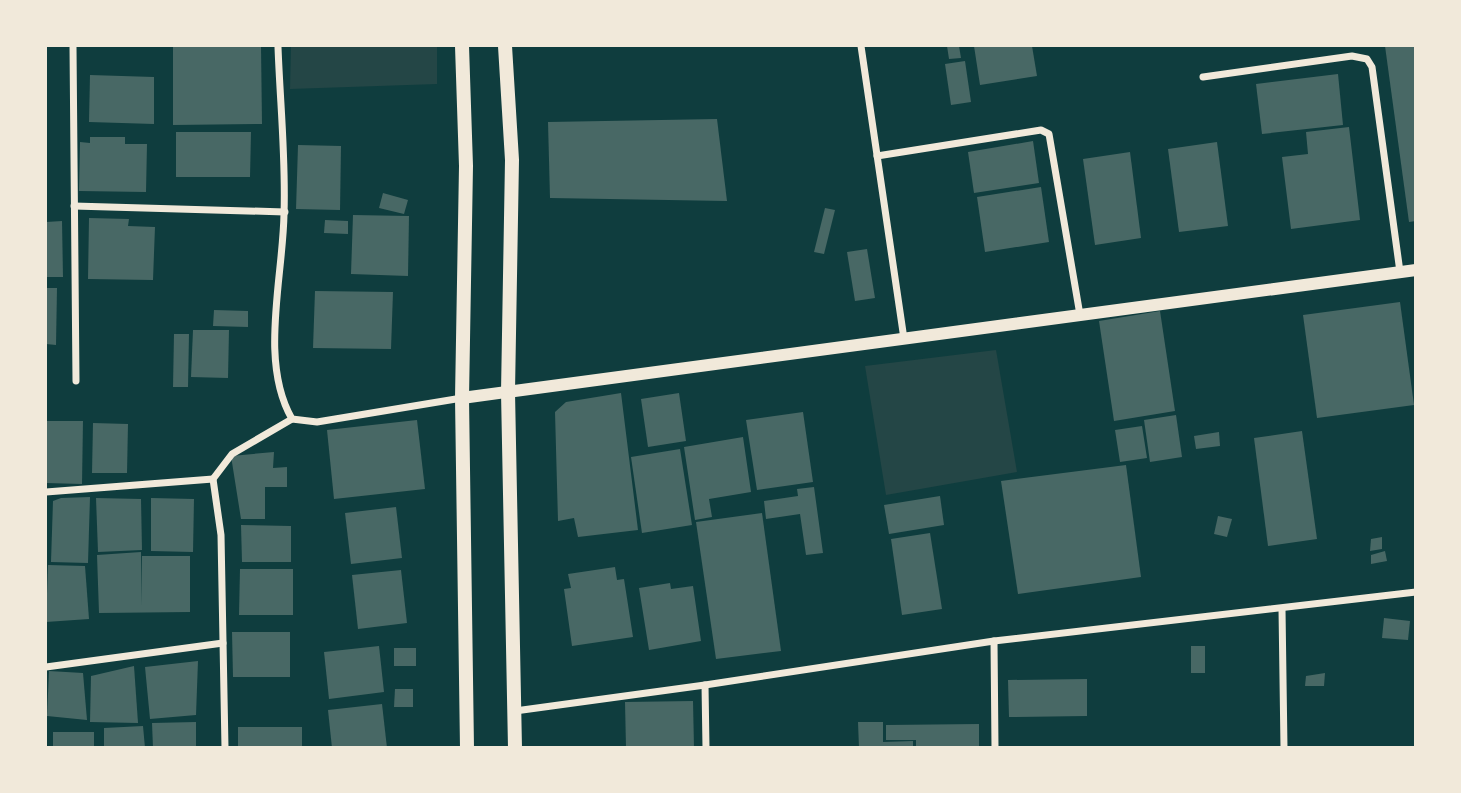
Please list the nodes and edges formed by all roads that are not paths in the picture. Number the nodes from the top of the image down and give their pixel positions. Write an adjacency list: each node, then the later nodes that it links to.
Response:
1 (73, 46): 8 (street)
2 (462, 46): 16 (main road)
3 (505, 46): 15 (main road)
4 (861, 46): 7 (street)
5 (278, 47): 9 (street)
6 (1203, 78): 11 (street)
7 (877, 156): 12 (street); 13 (street)
8 (74, 206): 9 (street); 14 (street)
9 (285, 212): 17 (street)
10 (1416, 270): 11 (street)
11 (1400, 272): 12 (street)
12 (1080, 315): 13 (street)
13 (904, 339): 15 (street)
14 (76, 381)
15 (508, 392): 16 (street); 26 (main road)
16 (462, 398): 17 (street); 28 (main road)
17 (292, 419): 18 (street)
18 (213, 479): 19 (street); 23 (street)
19 (46, 492)
20 (1416, 592): 21 (street)
21 (1282, 608): 22 (street); 32 (street)
22 (994, 640): 25 (street); 31 (street)
23 (223, 643): 24 (street); 27 (street)
24 (46, 667)
25 (705, 685): 26 (street); 30 (street)
26 (515, 711): 29 (main road)
27 (225, 747)
28 (467, 747)
29 (515, 747)
30 (706, 747)
31 (995, 747)
32 (1283, 747)

